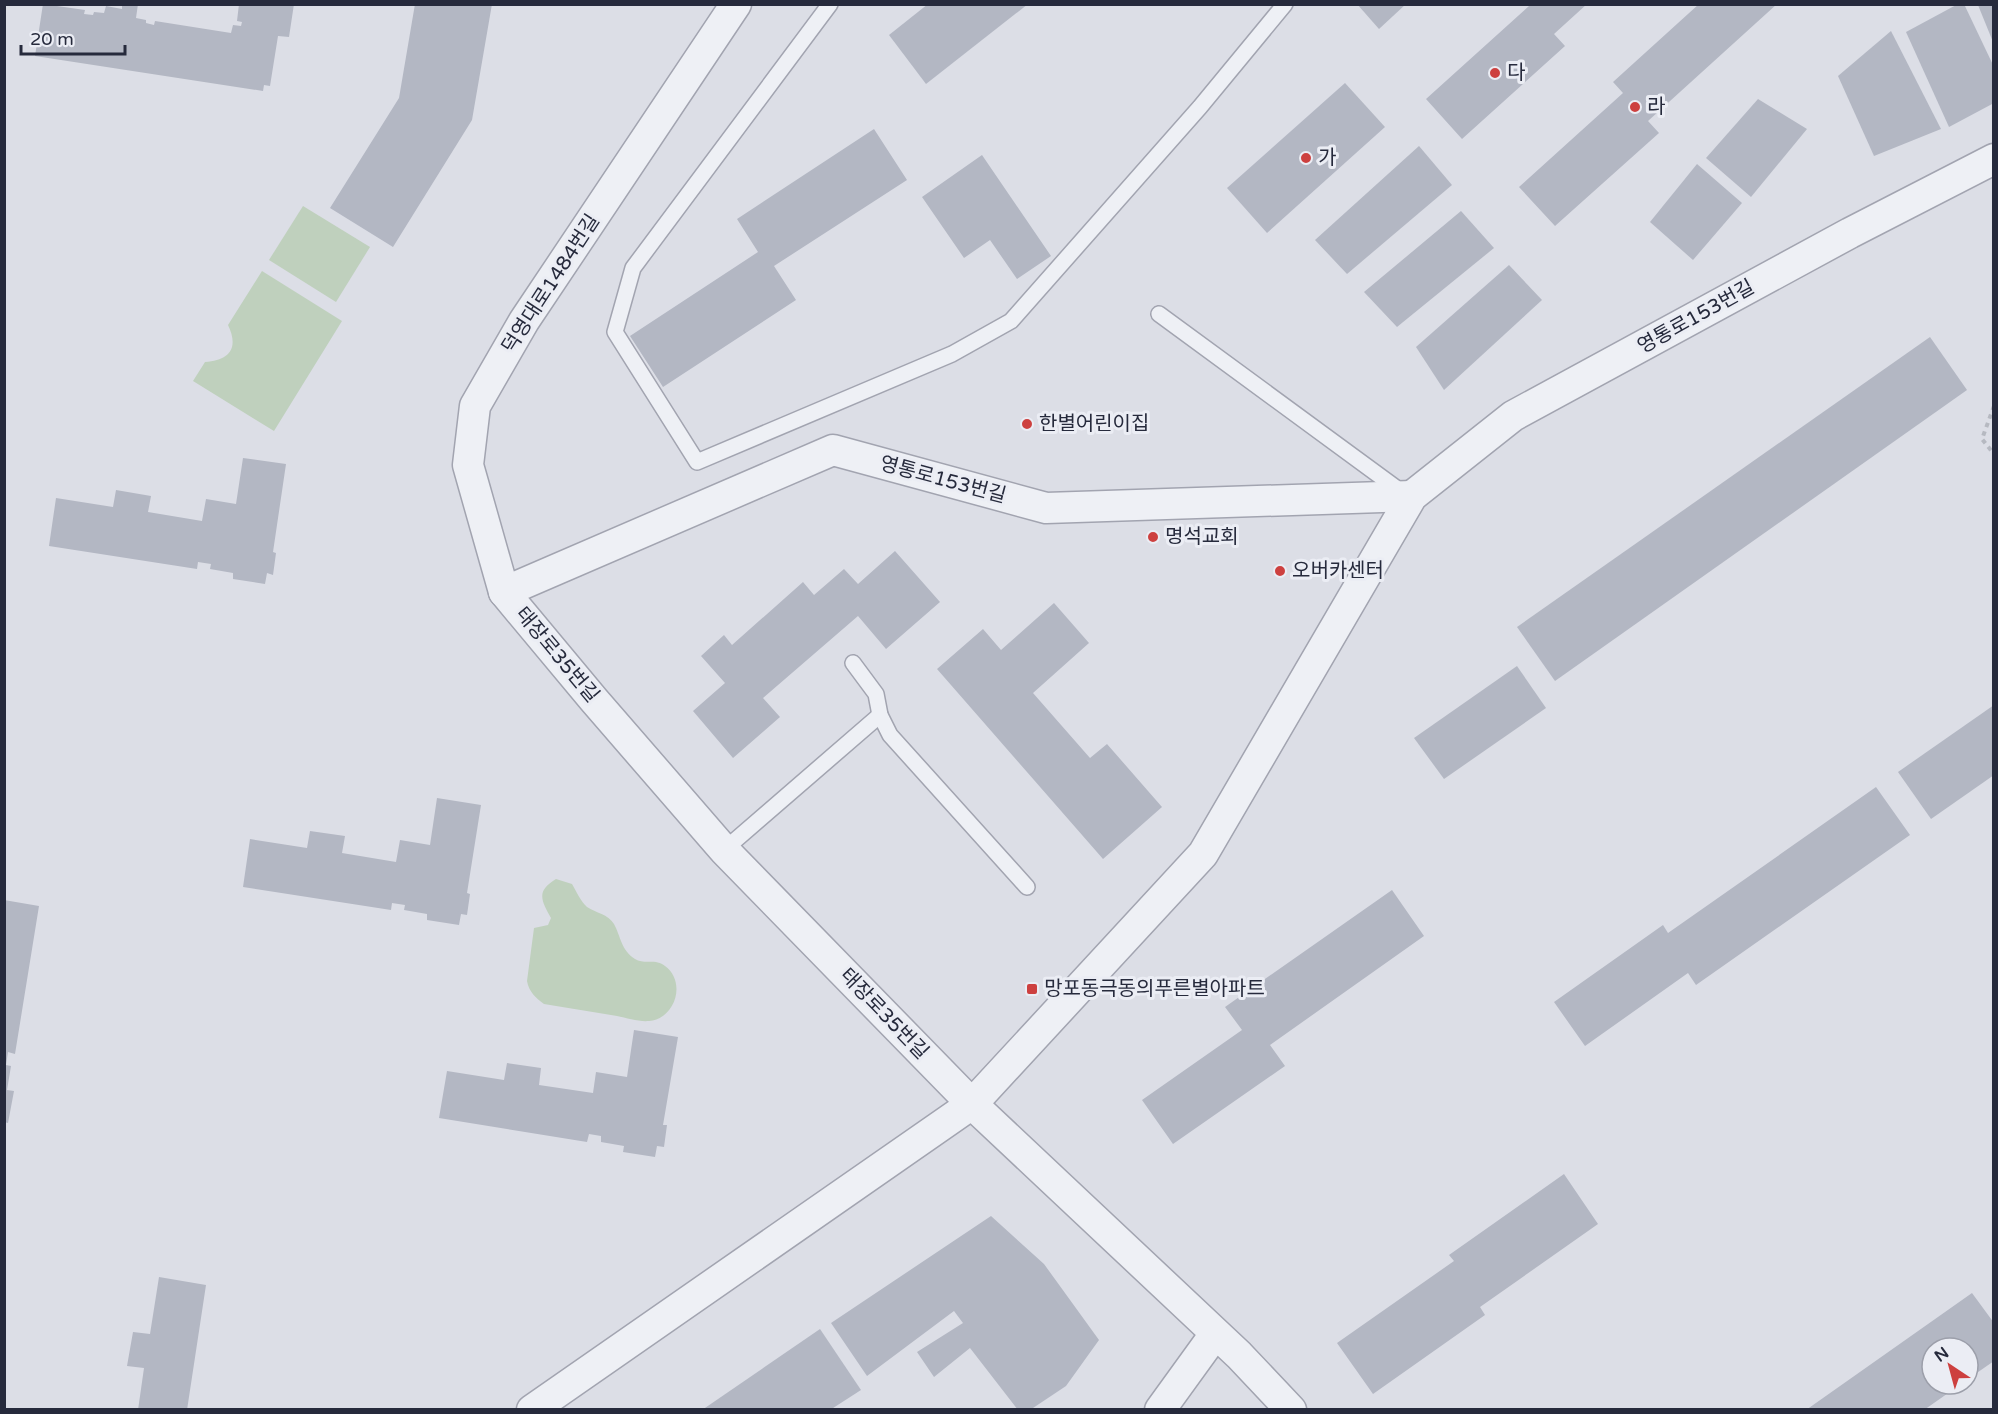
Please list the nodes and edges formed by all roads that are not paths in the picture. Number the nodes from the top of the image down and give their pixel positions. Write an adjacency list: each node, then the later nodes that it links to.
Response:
1 (736, 4): 7 (street, 덕영대로1484번길)
2 (831, 4): 3 (lane)
3 (1285, 4)
4 (1994, 159): 6 (street, 영통로153번길)
5 (1159, 314): 6 (lane)
6 (1410, 496): 7 (street, 영통로153번길); 12 (street, 영통로153번길)
7 (504, 592): 10 (street, 태장로35번길)
8 (853, 663): 9 (lane)
9 (880, 715): 10 (lane); 11 (lane)
10 (724, 850): 12 (street, 태장로35번길)
11 (1027, 887)
12 (972, 1104): 13 (street, 태장로35번길); 14 (street, 영통로153번길)
13 (1215, 1334): 15 (street); 16 (street, 태장로35번길)
14 (532, 1410)
15 (1160, 1410)
16 (1291, 1410)

